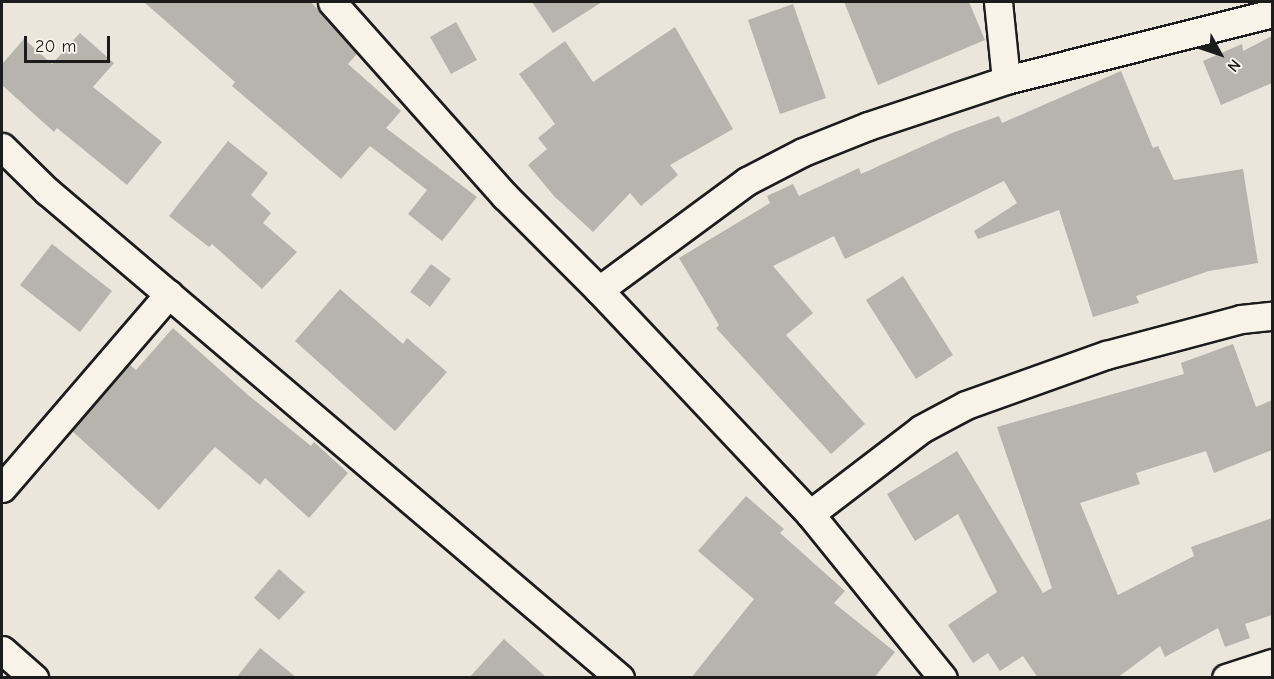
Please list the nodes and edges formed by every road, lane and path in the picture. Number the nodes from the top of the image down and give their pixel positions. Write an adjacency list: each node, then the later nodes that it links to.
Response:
1 (998, 2): 4 (street)
2 (336, 3): 6 (street)
3 (1272, 13): 4 (street)
4 (1006, 80): 6 (street)
5 (2, 147): 7 (street)
6 (599, 290): 10 (street)
7 (169, 294): 9 (street); 13 (street)
8 (1272, 316): 10 (street)
9 (2, 488)
10 (810, 514): 16 (street)
11 (2, 650): 14 (street)
12 (1272, 663): 17 (street)
13 (589, 669): 15 (street)
14 (34, 678)
15 (620, 678)
16 (944, 678)
17 (1226, 678)

